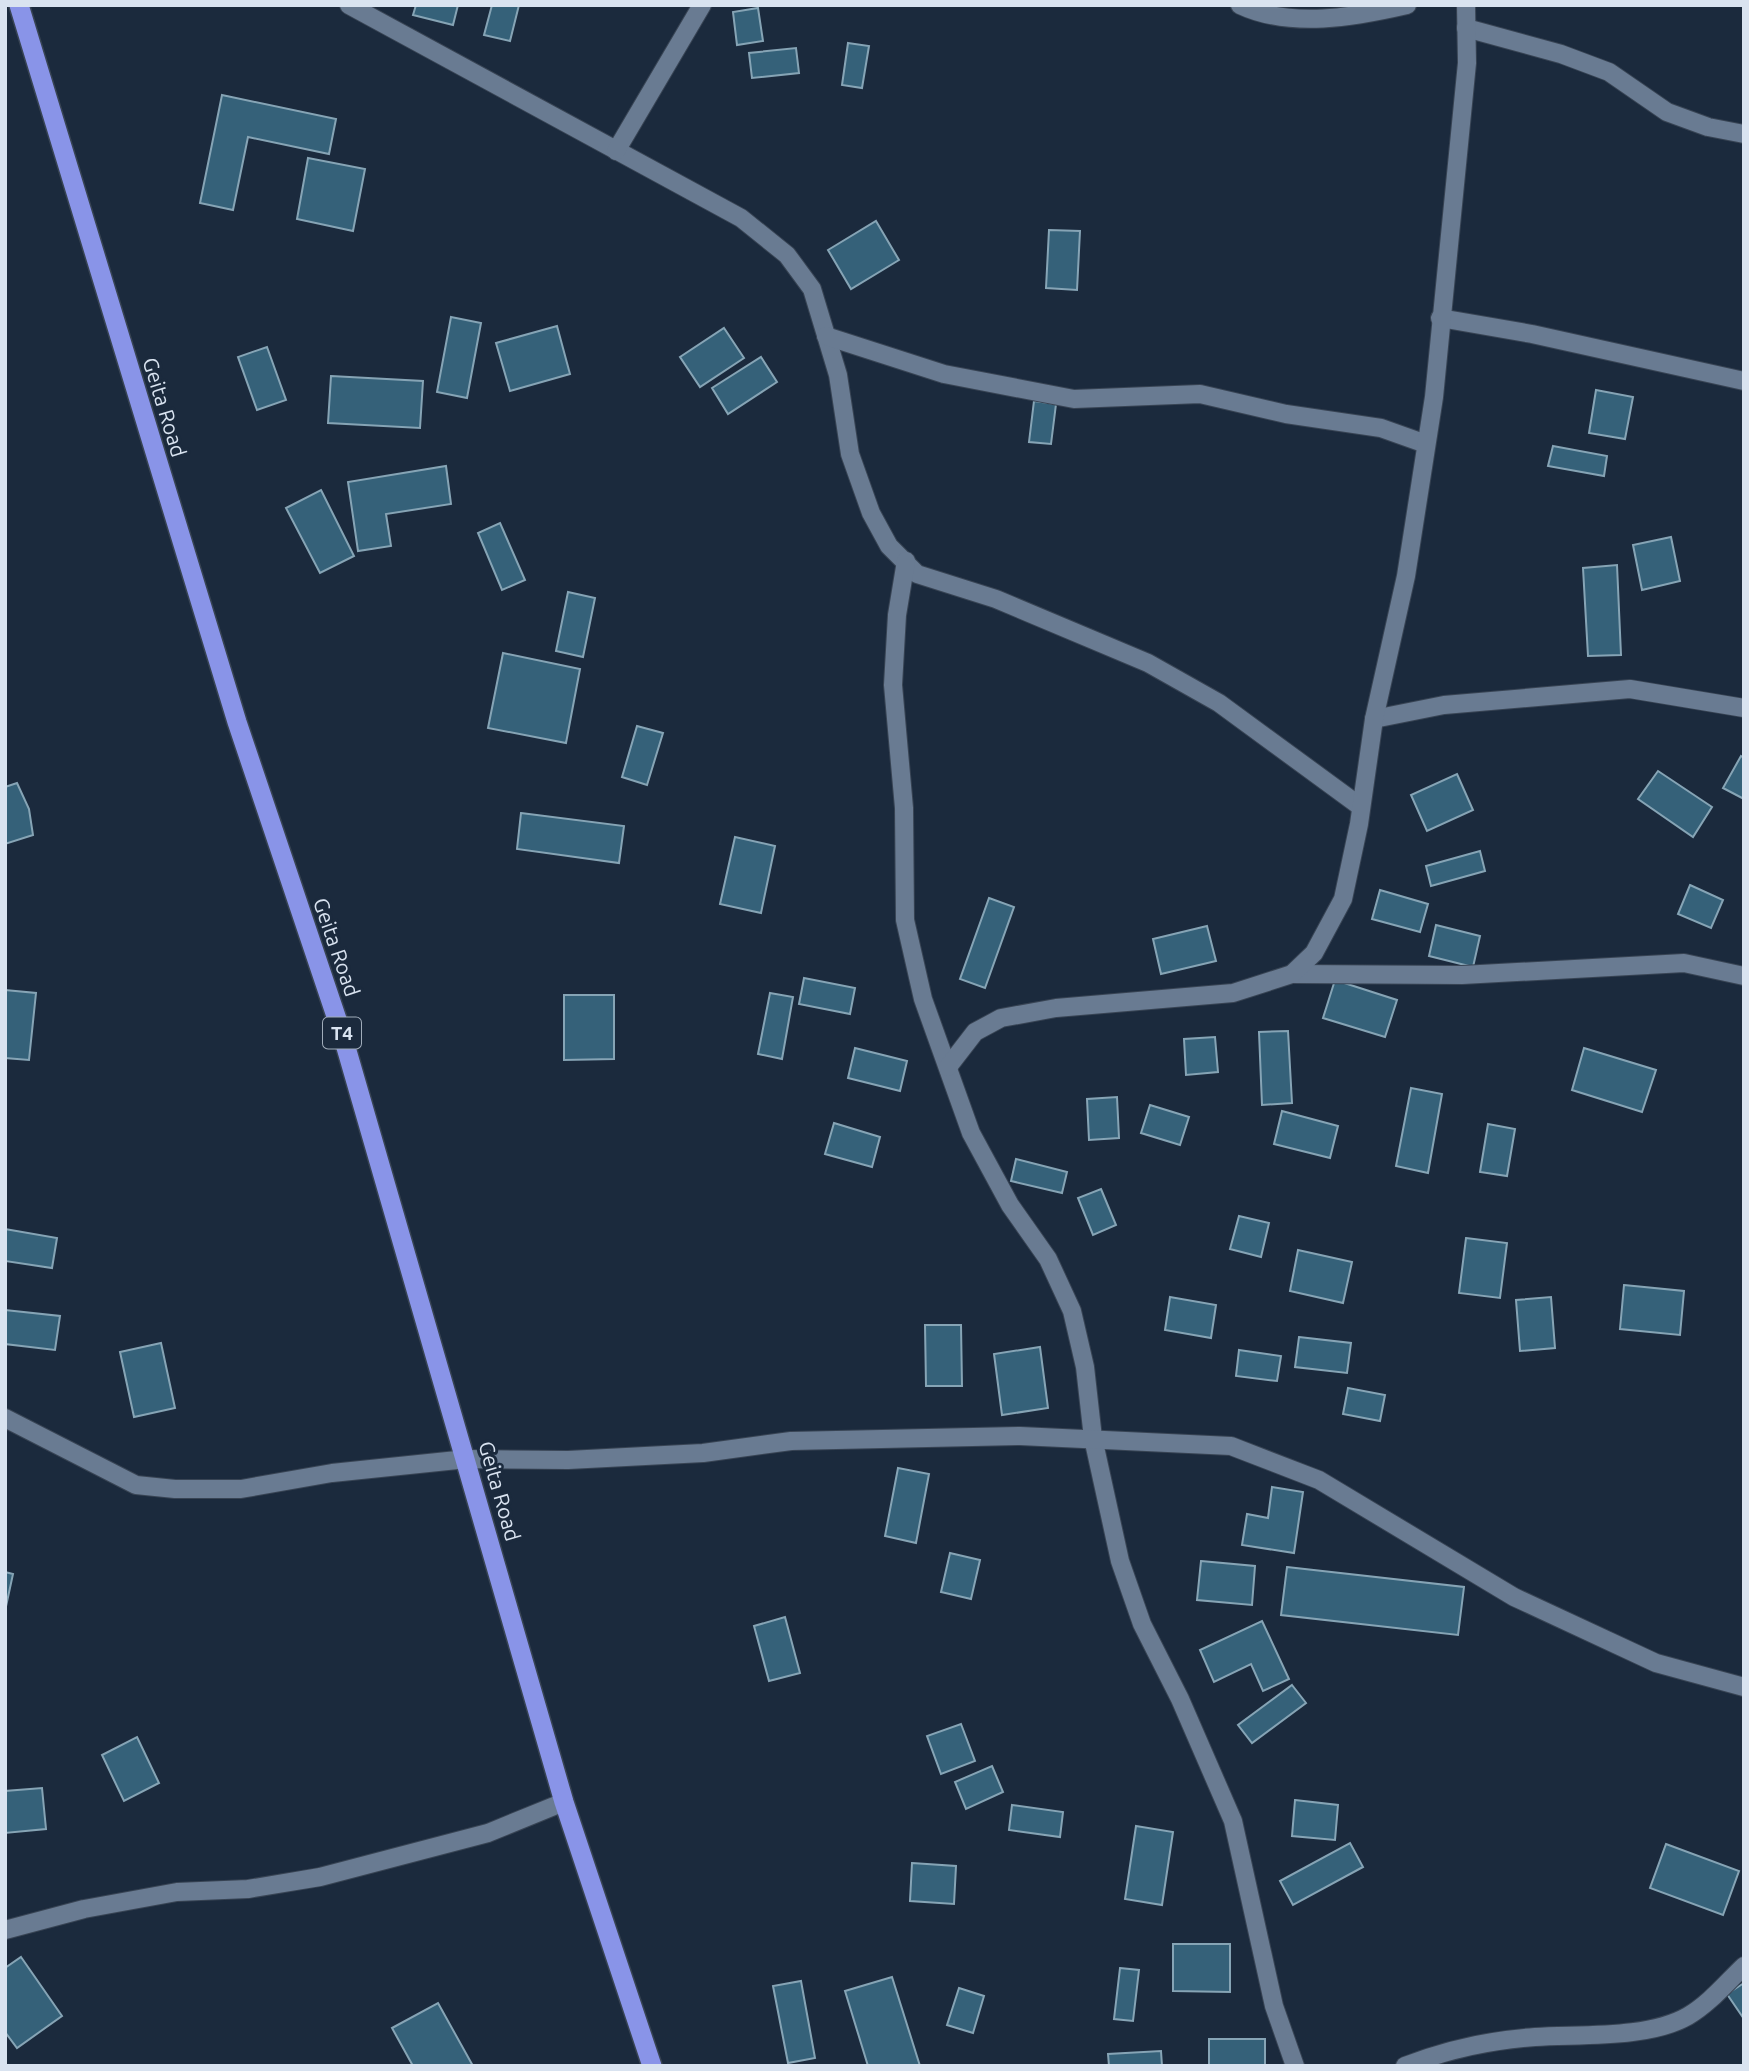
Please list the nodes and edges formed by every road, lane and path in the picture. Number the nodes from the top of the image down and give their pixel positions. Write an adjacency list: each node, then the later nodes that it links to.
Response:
1 (19, 5): 23 (highway, Geita Road / T4)
2 (349, 5): 9 (street)
3 (702, 5): 9 (street)
4 (1240, 5): 5 (street)
5 (1407, 5)
6 (1466, 5): 7 (street)
7 (1466, 29): 8 (street); 10 (street)
8 (1744, 134)
9 (616, 151): 11 (street)
10 (1440, 318): 12 (street); 13 (street)
11 (826, 336): 13 (street); 14 (street)
12 (1744, 381)
13 (1426, 444): 16 (street)
14 (905, 561): 17 (street); 20 (street)
15 (1744, 708): 16 (street)
16 (1374, 719): 17 (street)
17 (1361, 807): 18 (street)
18 (1292, 974): 19 (street); 20 (street)
19 (1744, 976)
20 (948, 1068): 22 (street)
21 (5, 1418): 23 (street)
22 (1093, 1438): 23 (street); 24 (street); 29 (street)
23 (467, 1460): 25 (highway, Geita Road / T4)
24 (1744, 1687)
25 (564, 1802): 26 (street); 28 (highway, Geita Road / T4)
26 (5, 1930)
27 (1744, 1966): 30 (street)
28 (652, 2066)
29 (1295, 2066)
30 (1405, 2066)

